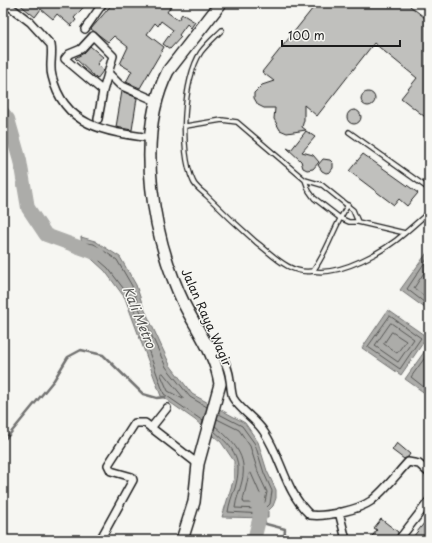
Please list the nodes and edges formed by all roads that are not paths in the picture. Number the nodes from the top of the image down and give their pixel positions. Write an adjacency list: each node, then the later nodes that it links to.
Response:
1 (5, 3): 13 (street)
2 (103, 3): 4 (street)
3 (220, 3): 9 (main road, Jalan Raya Wagir)
4 (85, 28)
5 (222, 30): 11 (lane)
6 (108, 73): 7 (street); 8 (street); 8 (street)
7 (120, 85): 8 (street); 9 (street)
8 (104, 87): 10 (street)
9 (156, 101): 13 (main road, Jalan Raya Wagir)
10 (98, 119)
11 (186, 126): 14 (lane); 21 (lane)
12 (349, 132): 15 (lane)
13 (151, 138): 22 (main road, Jalan Raya Wagir)
14 (305, 180): 16 (lane); 18 (lane)
15 (429, 189)
16 (348, 206): 18 (lane); 19 (lane)
17 (429, 212): 20 (lane)
18 (340, 218): 19 (lane); 21 (lane)
19 (358, 222): 20 (lane)
20 (405, 233): 21 (lane)
21 (313, 271)
22 (201, 336): 25 (main road, Jalan Raya Wagir); 28 (street)
23 (167, 408): 24 (street)
24 (151, 428): 25 (street); 30 (street)
25 (198, 464): 31 (main road, Jalan Raya Wagir)
26 (429, 473): 28 (street)
27 (429, 501): 29 (street)
28 (339, 512): 32 (street)
29 (401, 537)
30 (100, 540)
31 (182, 540)
32 (346, 540)

